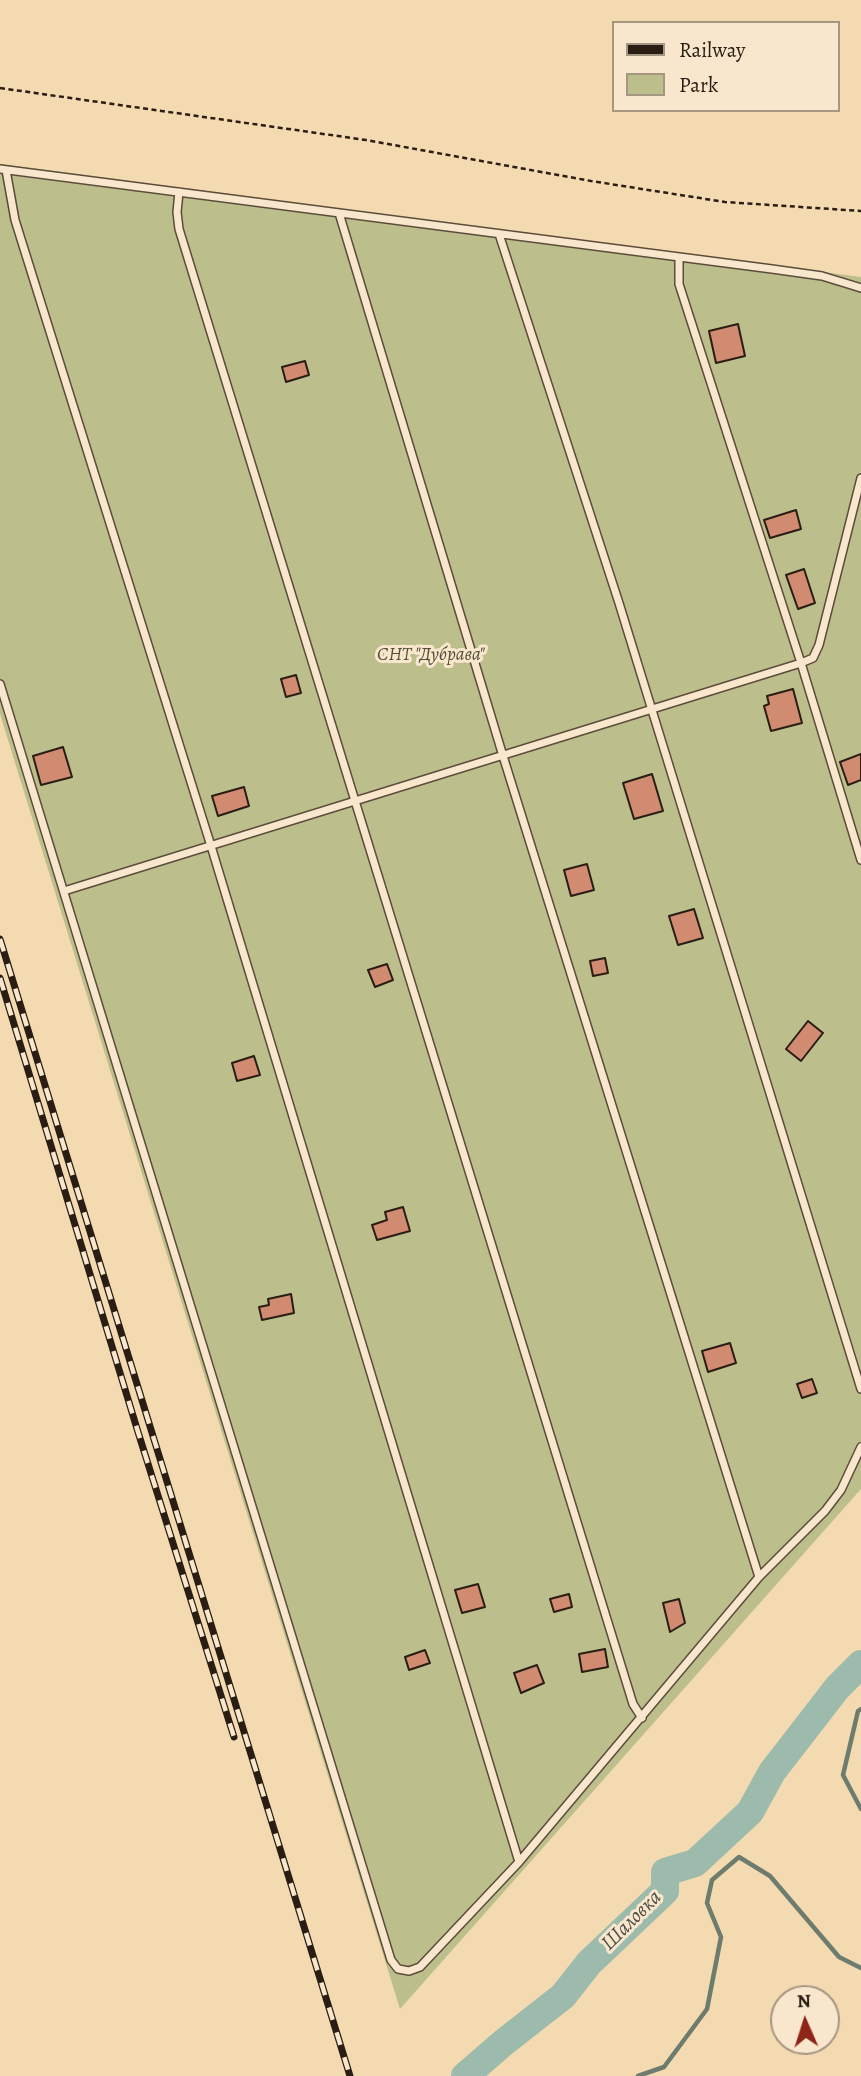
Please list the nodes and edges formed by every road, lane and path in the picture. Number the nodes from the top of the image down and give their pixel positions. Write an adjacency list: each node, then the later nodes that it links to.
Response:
1 (0, 88): 4 (path)
2 (3, 169): 3 (lane); 15 (lane)
3 (179, 192): 5 (lane); 14 (lane)
4 (861, 211)
5 (339, 213): 6 (lane); 13 (lane)
6 (499, 233): 7 (lane); 12 (lane)
7 (679, 257): 8 (lane); 10 (lane)
8 (861, 288)
9 (861, 478): 10 (lane)
10 (801, 663): 12 (lane); 16 (lane)
11 (0, 684): 17 (lane)
12 (650, 710): 13 (lane); 18 (lane)
13 (503, 757): 14 (lane); 20 (lane)
14 (357, 801): 15 (lane); 21 (lane)
15 (211, 846): 17 (lane); 22 (lane)
16 (861, 860)
17 (64, 891): 22 (lane)
18 (861, 1389)
19 (861, 1447): 20 (lane)
20 (759, 1577): 21 (lane)
21 (642, 1718): 22 (lane)
22 (519, 1862)

